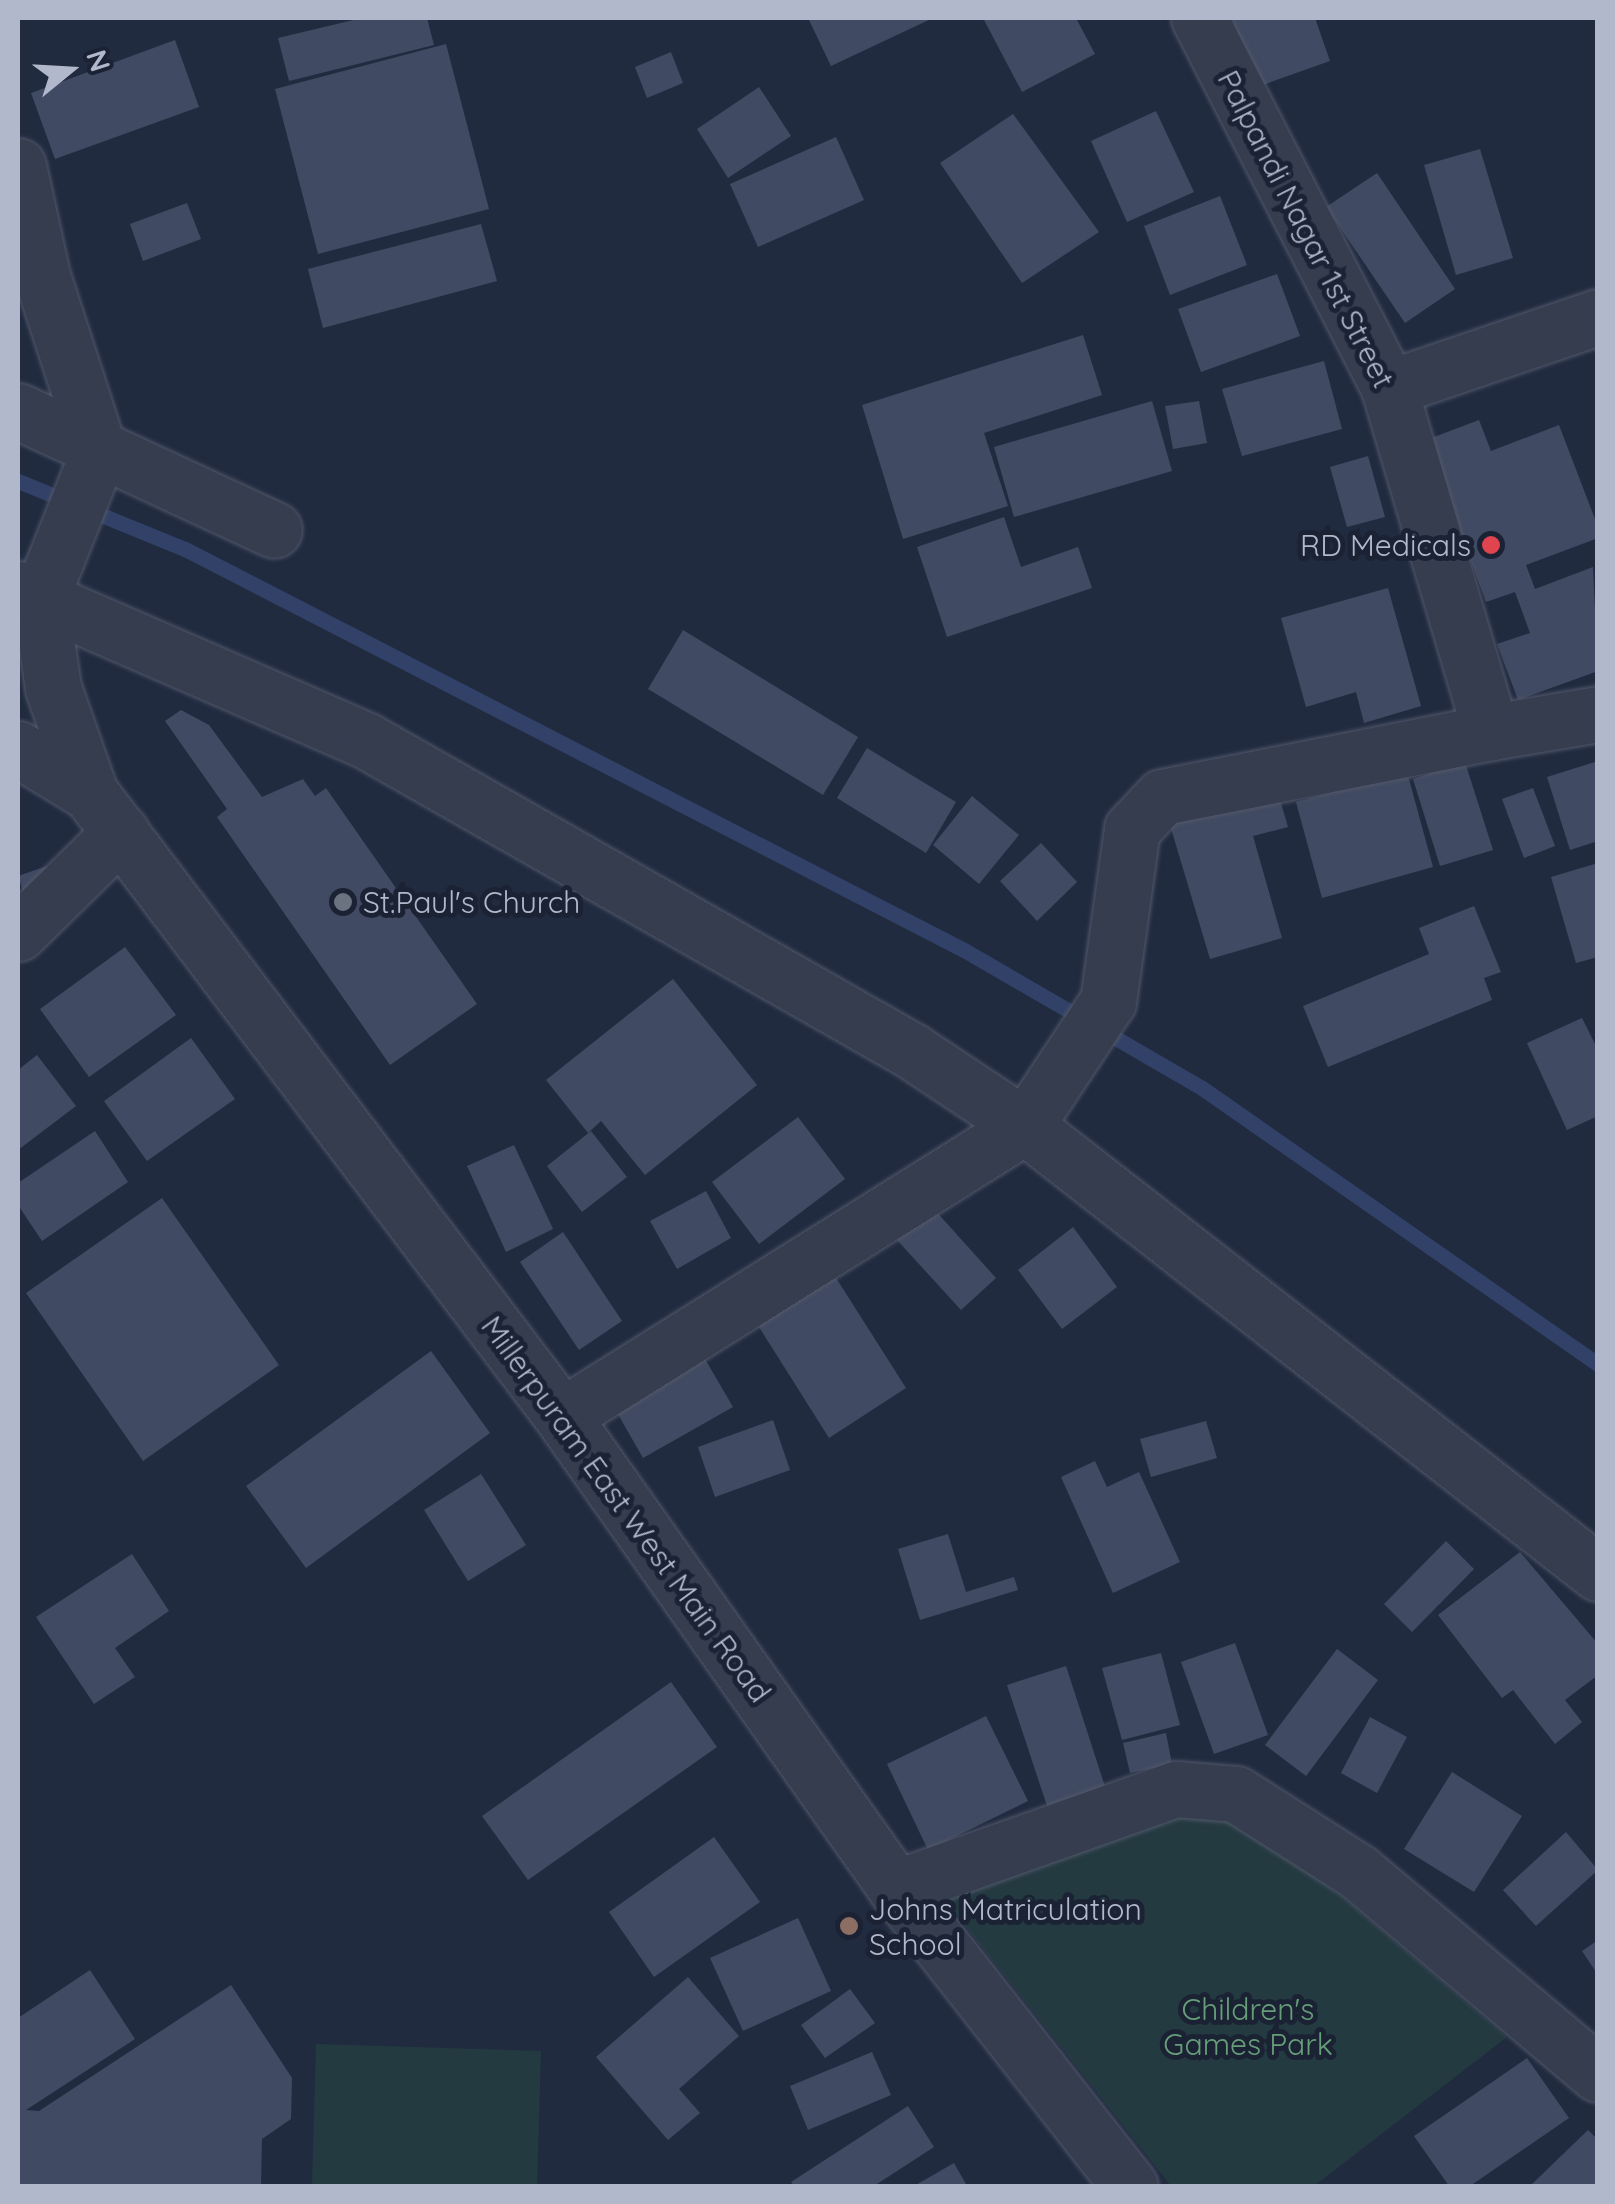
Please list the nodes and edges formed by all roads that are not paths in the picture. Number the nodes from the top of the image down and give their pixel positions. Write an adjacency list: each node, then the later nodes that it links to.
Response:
1 (1199, 18): 4 (street, Palpandi Nagar 1st Street)
2 (18, 166): 6 (street)
3 (1598, 318): 4 (street)
4 (1389, 388): 10 (street, Palpandi Nagar 1st Street)
5 (18, 412): 6 (street)
6 (92, 467): 7 (street); 8 (street)
7 (274, 530)
8 (29, 594): 12 (street); 14 (street)
9 (1598, 714): 10 (street)
10 (1490, 732): 14 (street)
11 (18, 750): 12 (street)
12 (106, 813): 13 (street); 15 (street, Millerpuram East West Main Road)
13 (18, 932)
14 (1026, 1126): 15 (street); 16 (street)
15 (562, 1416): 17 (street, Millerpuram East West Main Road)
16 (1598, 1573)
17 (896, 1888): 18 (street); 19 (street, Millerpuram East West Main Road)
18 (1598, 2074)
19 (1130, 2186)

